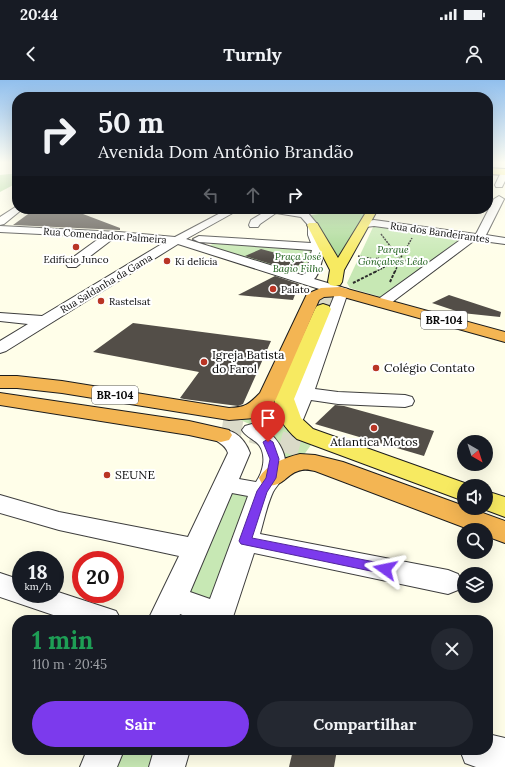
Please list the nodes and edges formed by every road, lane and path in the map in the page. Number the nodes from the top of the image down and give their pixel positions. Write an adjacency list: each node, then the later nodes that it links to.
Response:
1 (502, 199): 3 (street)
2 (12, 212): 8 (street)
3 (493, 213)
4 (226, 214): 16 (street, Rua Saldanha da Gama)
5 (264, 214): 10 (street)
6 (304, 214): 11 (street)
7 (492, 214): 15 (street)
8 (2, 219)
9 (373, 220): 13 (street, Rua dos Bandeirantes); 21 (main road); 23 (path); 30 (main road)
10 (254, 225)
11 (313, 225): 19 (street); 30 (main road)
12 (0, 229): 14 (street, Rua Comendador Palmeira)
13 (417, 229): 15 (street, Rua dos Bandeirantes); 23 (path)
14 (111, 235): 16 (street, Rua Comendador Palmeira); 27 (street)
15 (477, 237): 18 (street, Rua dos Bandeirantes); 31 (street)
16 (179, 239): 17 (street, Rua Comendador Palmeira); 20 (street, Rua Comendador Palmeira); 34 (street, Rua Saldanha da Gama)
17 (225, 241): 19 (street, Rua Comendador Palmeira); 20 (street, Rua Comendador Palmeira)
18 (505, 241)
19 (318, 247): 29 (street)
20 (208, 250): 29 (street, Rua Comendador Palmeira)
21 (360, 254): 22 (path); 30 (main road)
22 (373, 259): 24 (path); 24 (path)
23 (400, 259): 26 (path)
24 (383, 261): 25 (path)
25 (388, 262): 26 (path); 28 (path)
26 (394, 262): 28 (path)
27 (72, 264)
28 (390, 264): 30 (path)
29 (301, 280): 30 (street, Rua Comendador Palmeira)
30 (341, 284): 31 (highway, Rua Comendador Palmeira / BR-104); 39 (street); 43 (highway, BR-104)
31 (382, 303): 35 (highway, Rua Comendador Palmeira / BR-104)
32 (323, 310): 45 (main road)
33 (0, 316): 34 (street)
34 (44, 321): 36 (street, Rua Saldanha da Gama)
35 (505, 337)
36 (0, 348)
37 (0, 382): 40 (highway, BR-104)
38 (0, 392): 43 (highway, BR-104)
39 (304, 394): 42 (street); 45 (street)
40 (128, 397): 43 (highway, BR-104); 44 (highway)
41 (0, 399): 43 (highway)
42 (405, 401)
43 (224, 426): 46 (street)
44 (252, 430): 47 (street)
45 (301, 435): 48 (main road); 49 (highway)
46 (224, 484): 47 (street); 57 (street)
47 (267, 485): 55 (highway); 56 (street)
48 (457, 490)
49 (457, 503)
50 (493, 503): 52 (main road)
51 (0, 504): 57 (street)
52 (505, 507)
53 (488, 515): 54 (highway)
54 (505, 522)
55 (505, 532)
56 (245, 541): 58 (street); 65 (street)
57 (195, 549): 62 (street)
58 (448, 582)
59 (0, 585): 60 (street)
60 (12, 589)
61 (55, 603): 63 (street)
62 (168, 609): 64 (street)
63 (91, 615)
64 (213, 615)
65 (219, 615)
66 (493, 753): 69 (street)
67 (104, 755): 70 (street)
68 (171, 755): 71 (street)
69 (505, 756)
70 (98, 767)
71 (167, 767)

